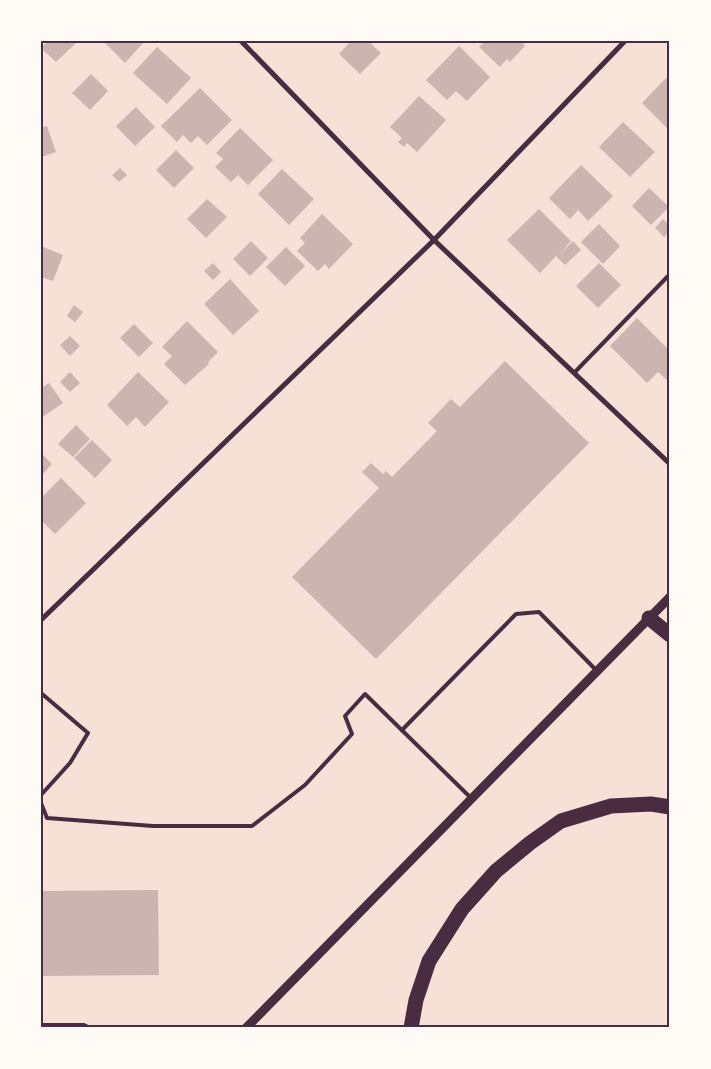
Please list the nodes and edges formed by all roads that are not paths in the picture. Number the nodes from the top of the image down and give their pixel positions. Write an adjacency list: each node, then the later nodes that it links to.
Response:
1 (241, 41): 3 (street)
2 (625, 41): 3 (street)
3 (434, 240): 5 (street); 9 (street)
4 (670, 274): 5 (lane)
5 (574, 373): 6 (street)
6 (670, 464)
7 (670, 596): 8 (street)
8 (649, 618): 10 (highway); 11 (street)
9 (41, 620)
10 (670, 636)
11 (596, 671): 13 (lane); 15 (street)
12 (41, 693): 14 (lane)
13 (402, 730): 15 (lane); 16 (lane)
14 (41, 795)
15 (471, 798): 21 (street)
16 (41, 802)
17 (670, 807): 22 (highway)
18 (41, 1025): 19 (lane)
19 (83, 1026): 20 (lane)
20 (90, 1028)
21 (246, 1028)
22 (411, 1028)

